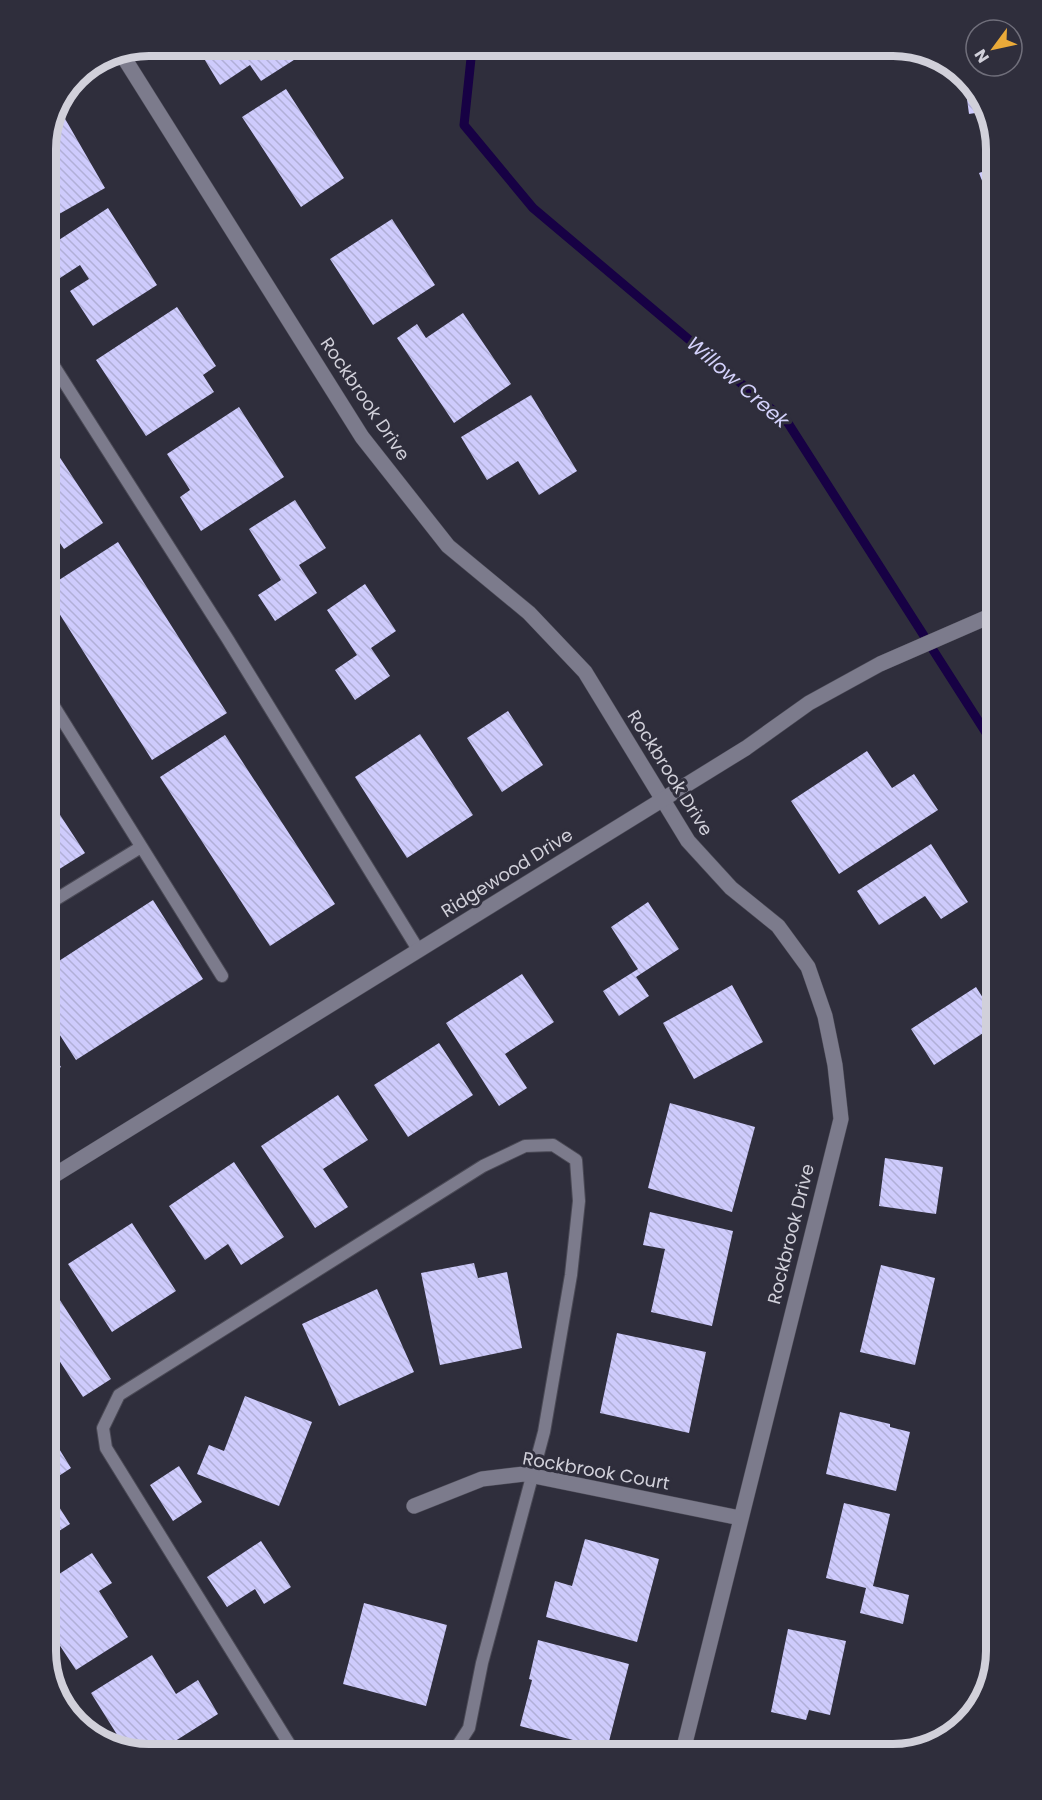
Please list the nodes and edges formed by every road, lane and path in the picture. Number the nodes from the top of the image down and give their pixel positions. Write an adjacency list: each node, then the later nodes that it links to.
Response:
1 (125, 59): 5 (street, Rockbrook Drive)
2 (56, 369): 8 (lane)
3 (986, 618): 5 (street, Ridgewood Drive)
4 (56, 711): 6 (lane)
5 (661, 800): 8 (street, Ridgewood Drive); 13 (street, Rockbrook Drive)
6 (141, 847): 7 (lane); 9 (lane)
7 (56, 899)
8 (419, 951): 10 (street, Ridgewood Drive)
9 (222, 976)
10 (56, 1175)
11 (531, 1476): 12 (street, Rockbrook Court); 13 (street, Rockbrook Court); 14 (lane); 15 (lane)
12 (414, 1506)
13 (740, 1518): 16 (street, Rockbrook Drive)
14 (289, 1744)
15 (458, 1744)
16 (685, 1744)

